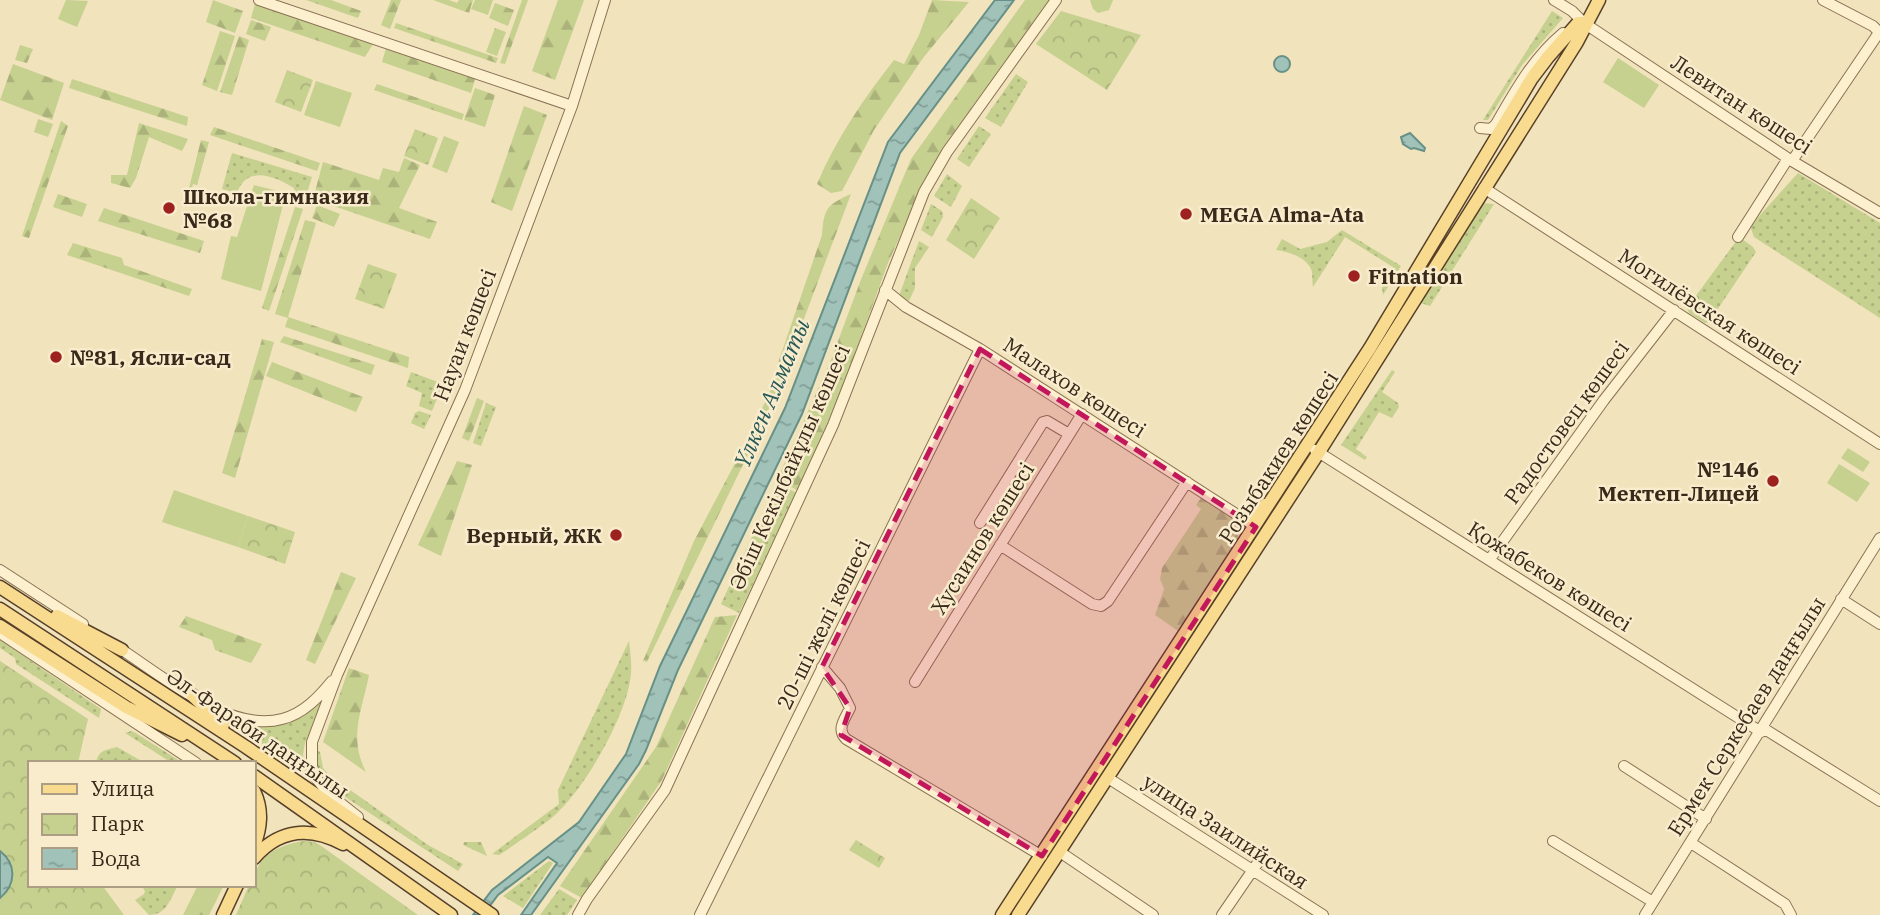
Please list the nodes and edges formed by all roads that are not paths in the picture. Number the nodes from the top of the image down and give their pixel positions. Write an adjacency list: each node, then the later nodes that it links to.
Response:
1 (259, 0): 9 (street)
2 (605, 0): 9 (street, Науаи көшесі)
3 (1056, 0): 15 (street, Әбіш Кекілбайұлы көшесі)
4 (1554, 0): 7 (street, Левитан көшесі)
5 (1599, 0): 7 (main road, Розыбакиев көшесі)
6 (1824, 0): 8 (street)
7 (1581, 23): 10 (street); 11 (street, Левитан көшесі); 12 (main road, Розыбакиев көшесі); 21 (main road, Розыбакиев көшесі)
8 (1880, 32): 11 (street)
9 (572, 106): 39 (street, Науаи көшесі)
10 (1480, 128)
11 (1789, 161): 13 (street, Левитан көшесі); 14 (street)
12 (1484, 188): 16 (street, Могилёвская көшесі); 21 (main road, Розыбакиев көшесі)
13 (1880, 212)
14 (1738, 237)
15 (885, 290): 17 (street, Малахов көшесі); 67 (street, Әбіш Кекілбайұлы көшесі)
16 (1674, 310): 20 (street, Могилёвская көшесі); 29 (street, Радостовец көшесі)
17 (980, 349): 18 (street, Малахов көшесі); 38 (street, 20-ші желі көшесі)
18 (1082, 414): 19 (street, Хусаинов көшесі); 23 (street, Малахов көшесі)
19 (1069, 434): 25 (street); 28 (street, Хусаинов көшесі)
20 (1880, 444)
21 (1313, 449): 22 (main road, Розыбакиев көшесі); 26 (main road, Розыбакиев көшесі); 29 (street, Қожабеков көшесі)
22 (1298, 460): 24 (main road); 26 (main road, Розыбакиев көшесі)
23 (1187, 482): 24 (street, Малахов көшесі); 28 (street)
24 (1244, 519): 26 (street, Малахов көшесі)
25 (980, 523)
26 (1261, 530): 48 (main road, Розыбакиев көшесі); 58 (main road, Розыбакиев көшесі)
27 (1880, 538): 32 (street, Ермек Серкебаев даңғылы)
28 (1000, 545): 40 (street, Хусаинов көшесі)
29 (1489, 559): 42 (street, Қожабеков көшесі)
30 (0, 570): 37 (street, Әл-Фараби даңғылы)
31 (0, 586): 37 (main road); 43 (main road, Әл-Фараби даңғылы)
32 (1841, 599): 34 (street); 42 (street, Ермек Серкебаев даңғылы)
33 (0, 609): 44 (main road, Әл-Фараби даңғылы)
34 (1880, 624)
35 (0, 626): 44 (main road)
36 (0, 633): 45 (street)
37 (122, 650): 41 (street, Әл-Фараби даңғылы)
38 (822, 667): 58 (street); 68 (street, 20-ші желі көшесі)
39 (337, 675): 41 (street, Науаи көшесі); 55 (street, Науаи көшесі)
40 (915, 682)
41 (192, 695): 43 (main road)
42 (1762, 730): 50 (street, Қожабеков көшесі); 51 (street, Ермек Серкебаев даңғылы)
43 (246, 747): 55 (main road, Әл-Фараби даңғылы)
44 (230, 760)
45 (192, 761)
46 (1625, 766): 51 (street)
47 (256, 777): 60 (main road, Әл-Фараби даңғылы)
48 (1108, 778): 56 (main road, Розыбакиев көшесі); 61 (street, улица Заилийская)
49 (256, 797): 52 (main road)
50 (1880, 802)
51 (1706, 818): 54 (street, Ермек Серкебаев даңғылы)
52 (256, 840)
53 (1553, 841): 63 (street)
54 (1691, 843): 63 (street, Ермек Серкебаев даңғылы); 75 (street)
55 (391, 844): 66 (main road, Әл-Фараби даңғылы)
56 (1060, 852): 70 (main road, Розыбакиев көшесі); 71 (street)
57 (256, 856): 60 (main road)
58 (1042, 856): 69 (main road, Розыбакиев көшесі)
59 (1261, 858): 61 (street)
60 (377, 863): 65 (main road, Әл-Фараби даңғылы)
61 (1252, 872): 72 (street); 73 (street, улица Заилийская)
62 (236, 887): 64 (main road)
63 (1653, 902): 74 (street, Ермек Серкебаев даңғылы)
64 (223, 915)
65 (451, 915)
66 (492, 915)
67 (578, 915)
68 (700, 915)
69 (1002, 915)
70 (1018, 915)
71 (1153, 915)
72 (1222, 915)
73 (1323, 915)
74 (1645, 915)
75 (1791, 915)

